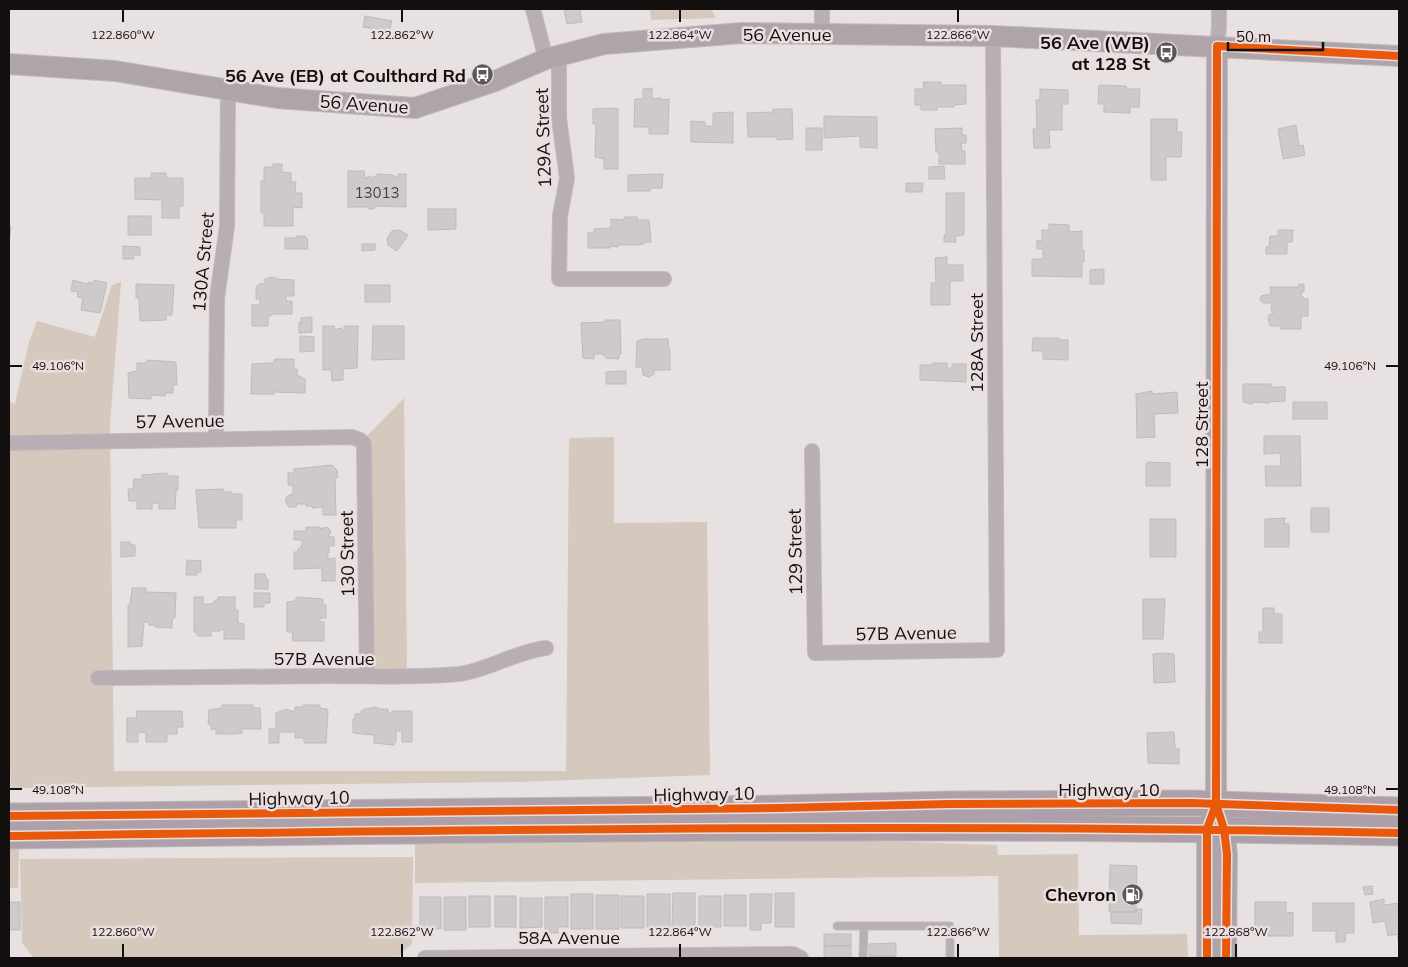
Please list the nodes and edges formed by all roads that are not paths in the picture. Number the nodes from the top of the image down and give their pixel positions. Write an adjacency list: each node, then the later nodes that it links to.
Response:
1 (533, 9): 8 (street, 129A Street)
2 (822, 9): 4 (street)
3 (1219, 9): 6 (street, 128 Street)
4 (822, 34): 5 (street, 56 Avenue); 8 (street, 56 Avenue)
5 (993, 36): 6 (street, 56 Avenue); 17 (street, 128A Street)
6 (1217, 46): 7 (street, 56 Avenue); 21 (street, 128 Street)
7 (1399, 56)
8 (552, 57): 10 (street, 56 Avenue); 11 (street, 129A Street)
9 (9, 64): 10 (street, 56 Avenue)
10 (228, 88): 13 (street, 130A Street)
11 (664, 279)
12 (352, 437): 13 (street, 57 Avenue); 19 (street, 130 Street)
13 (216, 439): 14 (street, 57 Avenue)
14 (9, 443)
15 (812, 451): 18 (street, 129 Street)
16 (546, 648): 19 (street, 57B Avenue)
17 (998, 650): 18 (street, 57B Avenue)
18 (816, 653)
19 (367, 676): 20 (street, 57B Avenue)
20 (98, 678)
21 (1216, 804): 22 (highway, Highway 10); 23 (highway, Highway 10); 24 (street, 128 Street)
22 (1399, 810)
23 (9, 816)
24 (1216, 829): 25 (highway, Highway 10); 26 (highway, Highway 10); 34 (street, 128 Street); 35 (street, 128 Street)
25 (1399, 833)
26 (9, 836)
27 (838, 926): 28 (lane)
28 (864, 926): 32 (lane); 33 (lane)
29 (491, 957): 30 (street, 58A Avenue); 31 (street, 58A Avenue)
30 (425, 958)
31 (801, 958)
32 (863, 958)
33 (950, 958)
34 (1207, 958)
35 (1226, 958)

